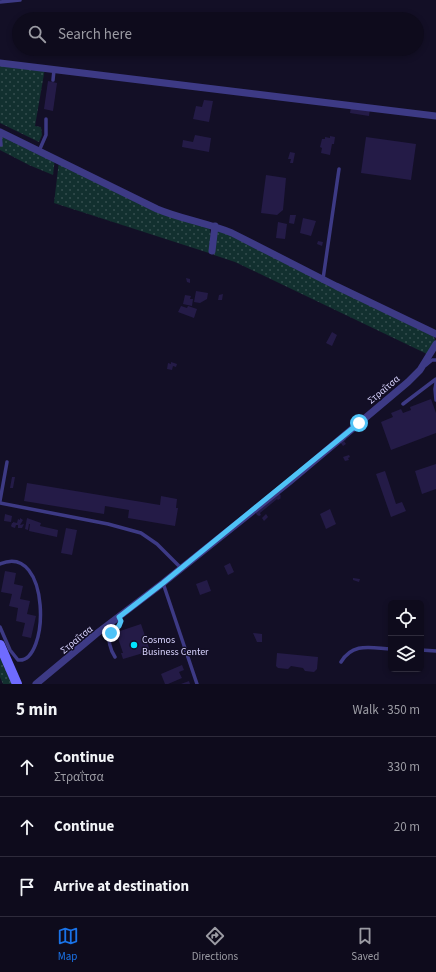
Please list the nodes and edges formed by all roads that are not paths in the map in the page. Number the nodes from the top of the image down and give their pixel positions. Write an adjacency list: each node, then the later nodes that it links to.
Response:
1 (20, 0): 2 (lane)
2 (0, 2)
3 (0, 63): 4 (street)
4 (54, 70): 5 (lane); 6 (street)
5 (53, 80)
6 (436, 116)
7 (46, 119): 10 (lane)
8 (0, 132): 9 (lane); 10 (street)
9 (1, 145)
10 (39, 151): 12 (street)
11 (339, 169): 14 (lane)
12 (215, 226): 13 (street); 14 (street)
13 (212, 251)
14 (323, 280): 15 (street)
15 (436, 334)
16 (436, 344): 18 (street, Στραΐτσα)
17 (436, 360): 18 (lane)
18 (420, 370): 26 (street, Στραΐτσα)
19 (436, 379): 22 (lane)
20 (436, 383): 21 (lane)
21 (436, 400)
22 (404, 404)
23 (8, 462): 24 (lane)
24 (0, 502): 26 (lane)
25 (0, 564): 29 (lane)
26 (181, 568): 27 (street, Στραΐτσα)
27 (163, 583): 28 (street, Στραΐτσα); 38 (lane)
28 (119, 617): 34 (lane); 37 (street, Στραΐτσα)
29 (0, 627)
30 (0, 645): 36 (street)
31 (388, 649): 35 (lane)
32 (424, 650): 33 (lane)
33 (436, 651)
34 (115, 658)
35 (341, 662)
36 (17, 684)
37 (36, 684)
38 (197, 684)

